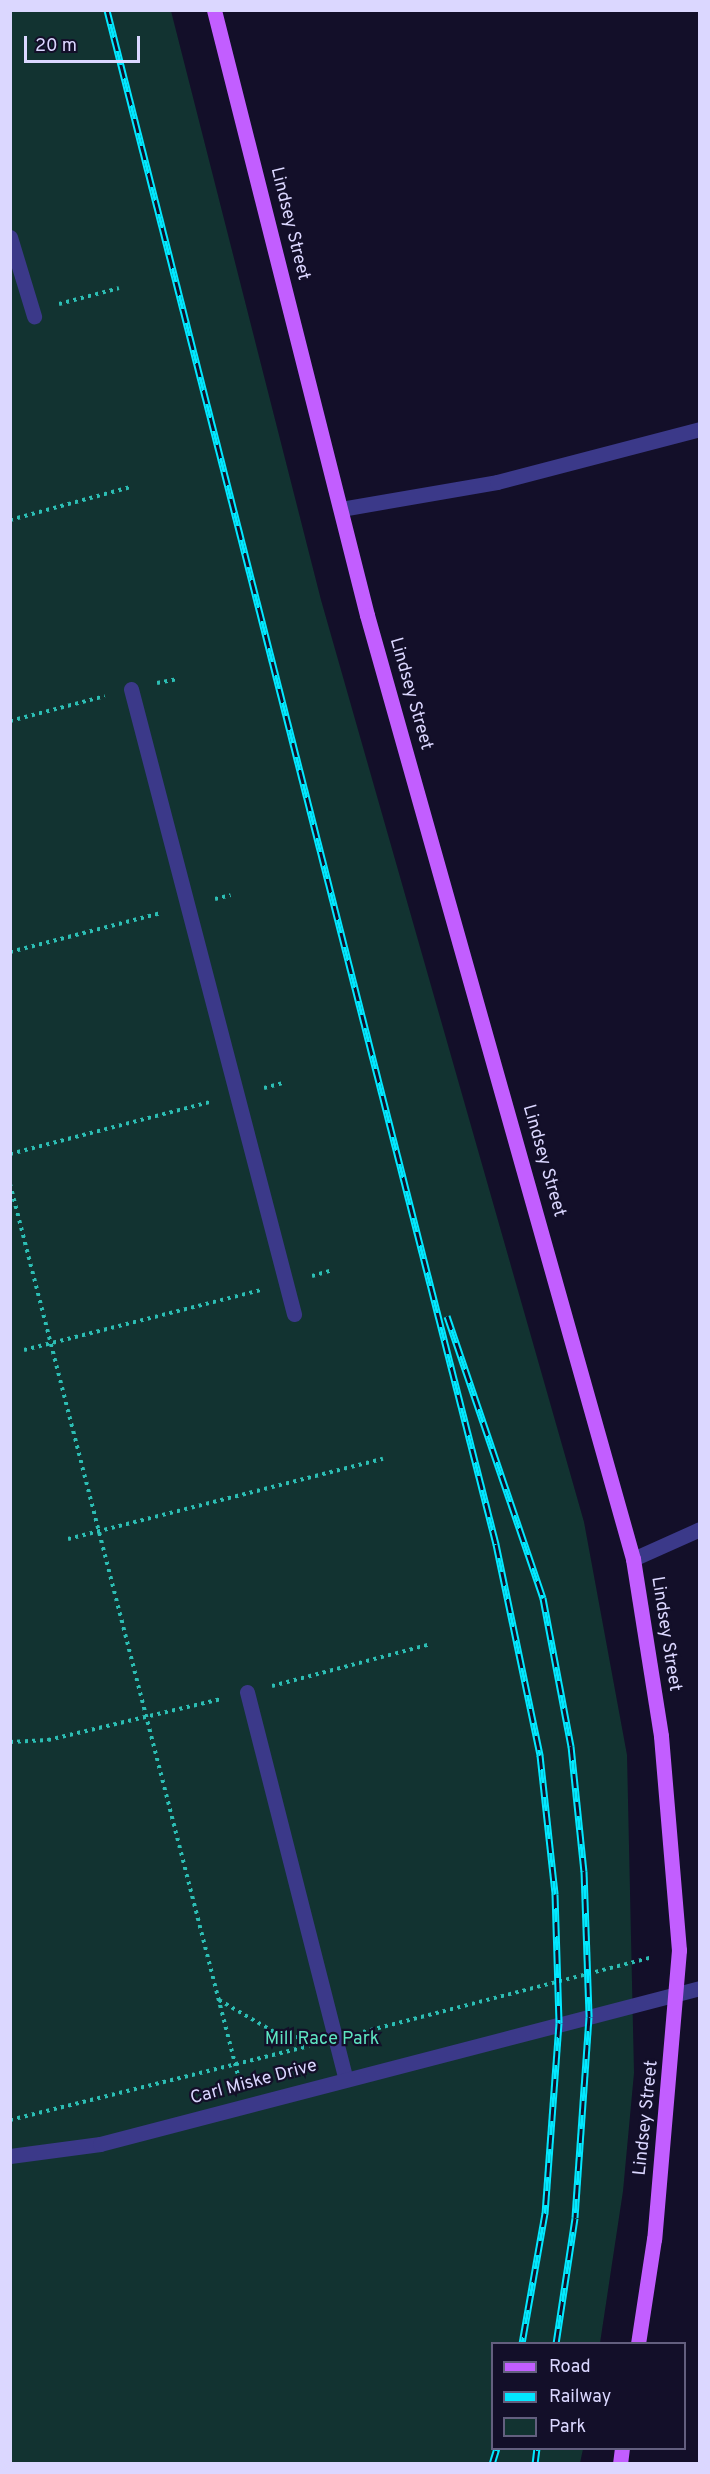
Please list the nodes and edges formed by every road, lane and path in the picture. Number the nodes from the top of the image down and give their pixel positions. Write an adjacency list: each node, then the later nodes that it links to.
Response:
1 (214, 10): 7 (main road, Lindsey Street)
2 (10, 237): 4 (street)
3 (119, 288): 4 (path)
4 (34, 314)
5 (699, 429): 7 (street)
6 (130, 487): 8 (path)
7 (341, 509): 28 (main road, Lindsey Street)
8 (10, 520)
9 (177, 679): 10 (path)
10 (131, 689): 11 (path); 13 (street)
11 (10, 721)
12 (231, 895): 13 (path)
13 (188, 906): 14 (path); 16 (street)
14 (10, 952)
15 (283, 1083): 16 (path)
16 (237, 1095): 17 (path); 20 (street)
17 (10, 1154)
18 (10, 1184): 22 (path)
19 (333, 1270): 20 (path)
20 (286, 1284): 21 (street); 22 (path)
21 (294, 1314)
22 (51, 1344): 23 (path); 26 (path)
23 (24, 1350)
24 (384, 1459): 26 (path)
25 (699, 1529): 28 (street)
26 (99, 1531): 27 (path); 32 (path)
27 (68, 1539)
28 (633, 1560): 31 (main road, Lindsey Street)
29 (247, 1692): 33 (street)
30 (699, 1988): 31 (street, Carl Miske Drive)
31 (679, 1994): 34 (street, Carl Miske Drive); 37 (main road, Lindsey Street)
32 (219, 2000): 33 (path); 35 (path)
33 (336, 2040): 34 (street)
34 (346, 2079): 35 (street, Carl Miske Drive)
35 (245, 2105): 36 (street, Carl Miske Drive)
36 (10, 2156)
37 (638, 2342)

